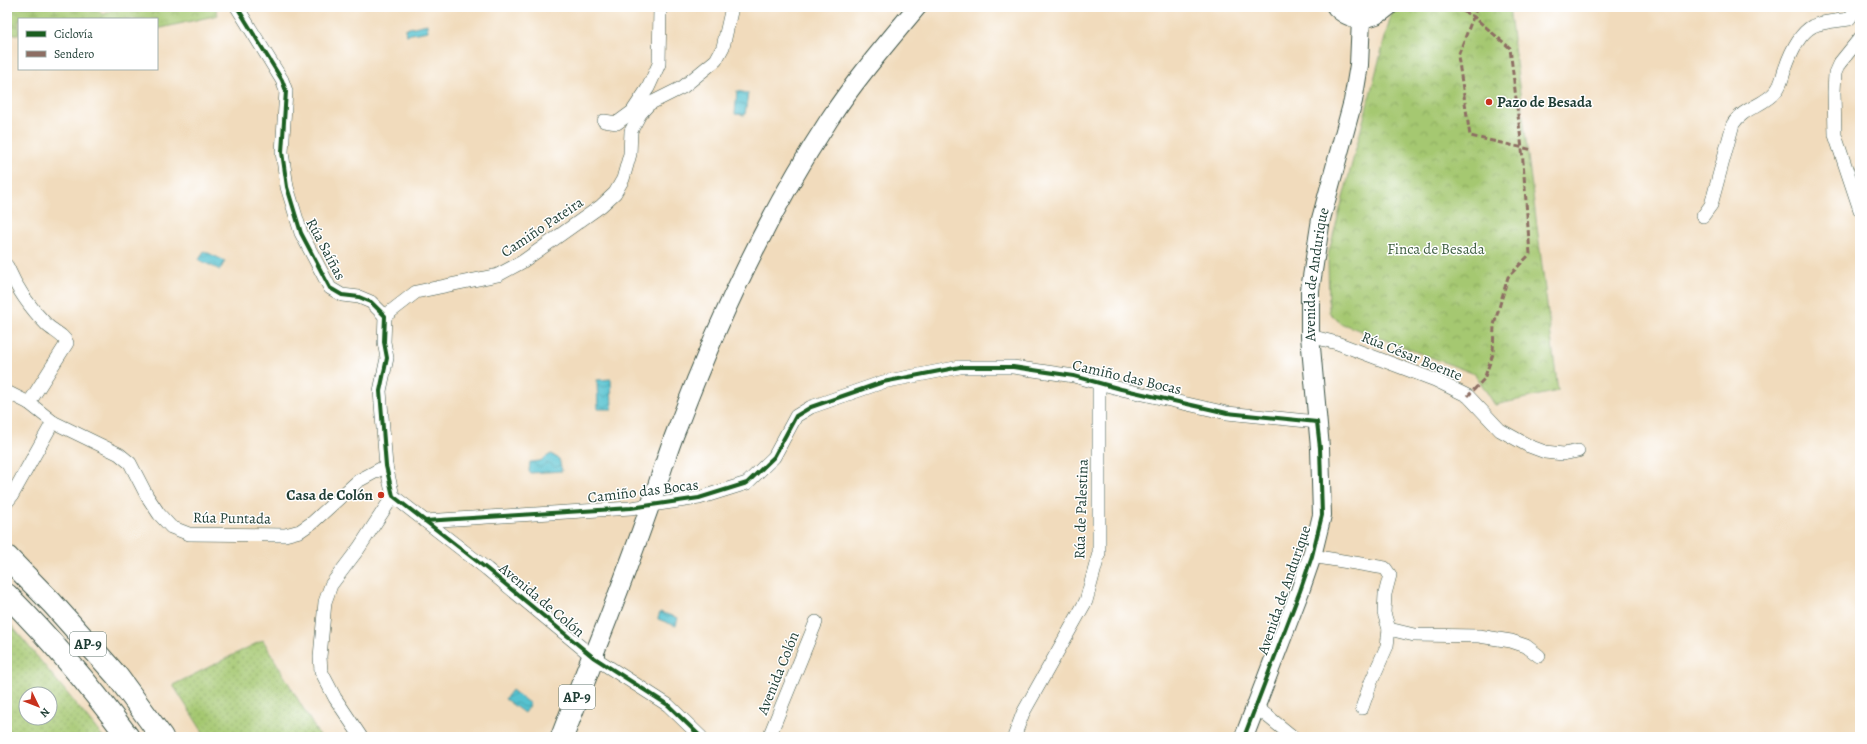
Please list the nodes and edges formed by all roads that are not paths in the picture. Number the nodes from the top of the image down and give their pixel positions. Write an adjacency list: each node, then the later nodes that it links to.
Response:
1 (237, 7): 15 (street, Rúa Saíñas)
2 (660, 7): 11 (street)
3 (732, 7): 15 (street, Camiño Pateira)
4 (917, 7): 26 (main road)
5 (1336, 7): 9 (main road)
6 (1388, 7): 9 (main road)
7 (1857, 7): 8 (street); 13 (street)
8 (1860, 12)
9 (1361, 19): 16 (main road, Avenida de Andurique)
10 (1860, 38): 12 (street)
11 (604, 121)
12 (1860, 210)
13 (1703, 216)
14 (7, 266): 19 (street)
15 (385, 316): 23 (street)
16 (1310, 336): 21 (main road, Avenida de Andurique); 22 (street, Rúa César Boente)
17 (1099, 383): 21 (street, Camiño das Bocas); 26 (street, Camiño das Bocas); 45 (street, Rúa de Palestina)
18 (7, 392): 19 (street, Rúa Puntada)
19 (29, 403): 20 (street, Rúa Puntada)
20 (53, 422): 23 (street, Rúa Puntada); 25 (street)
21 (1317, 422): 28 (main road, Avenida de Andurique)
22 (1578, 451)
23 (386, 466): 24 (street)
24 (393, 496): 27 (street, Avenida de Colón); 41 (street)
25 (9, 499)
26 (650, 505): 27 (street, Camiño das Bocas); 34 (main road)
27 (425, 521): 34 (street, Avenida de Colón)
28 (1312, 556): 32 (street); 36 (main road, Avenida de Andurique)
29 (7, 557): 35 (highway, AP-9)
30 (7, 595): 38 (highway, AP-9)
31 (816, 622): 44 (street, Avenida Colón)
32 (1389, 629): 33 (street); 37 (street)
33 (1539, 656)
34 (593, 657): 42 (highway, AP-9); 43 (street, Avenida de Colón)
35 (118, 676): 39 (highway, AP-9); 40 (highway, AP-9)
36 (1256, 706): 46 (main road, Avenida de Andurique); 47 (street)
37 (1362, 708)
38 (128, 737)
39 (162, 737)
40 (177, 737)
41 (361, 737)
42 (562, 737)
43 (701, 737)
44 (769, 737)
45 (1014, 737)
46 (1244, 737)
47 (1293, 737)

